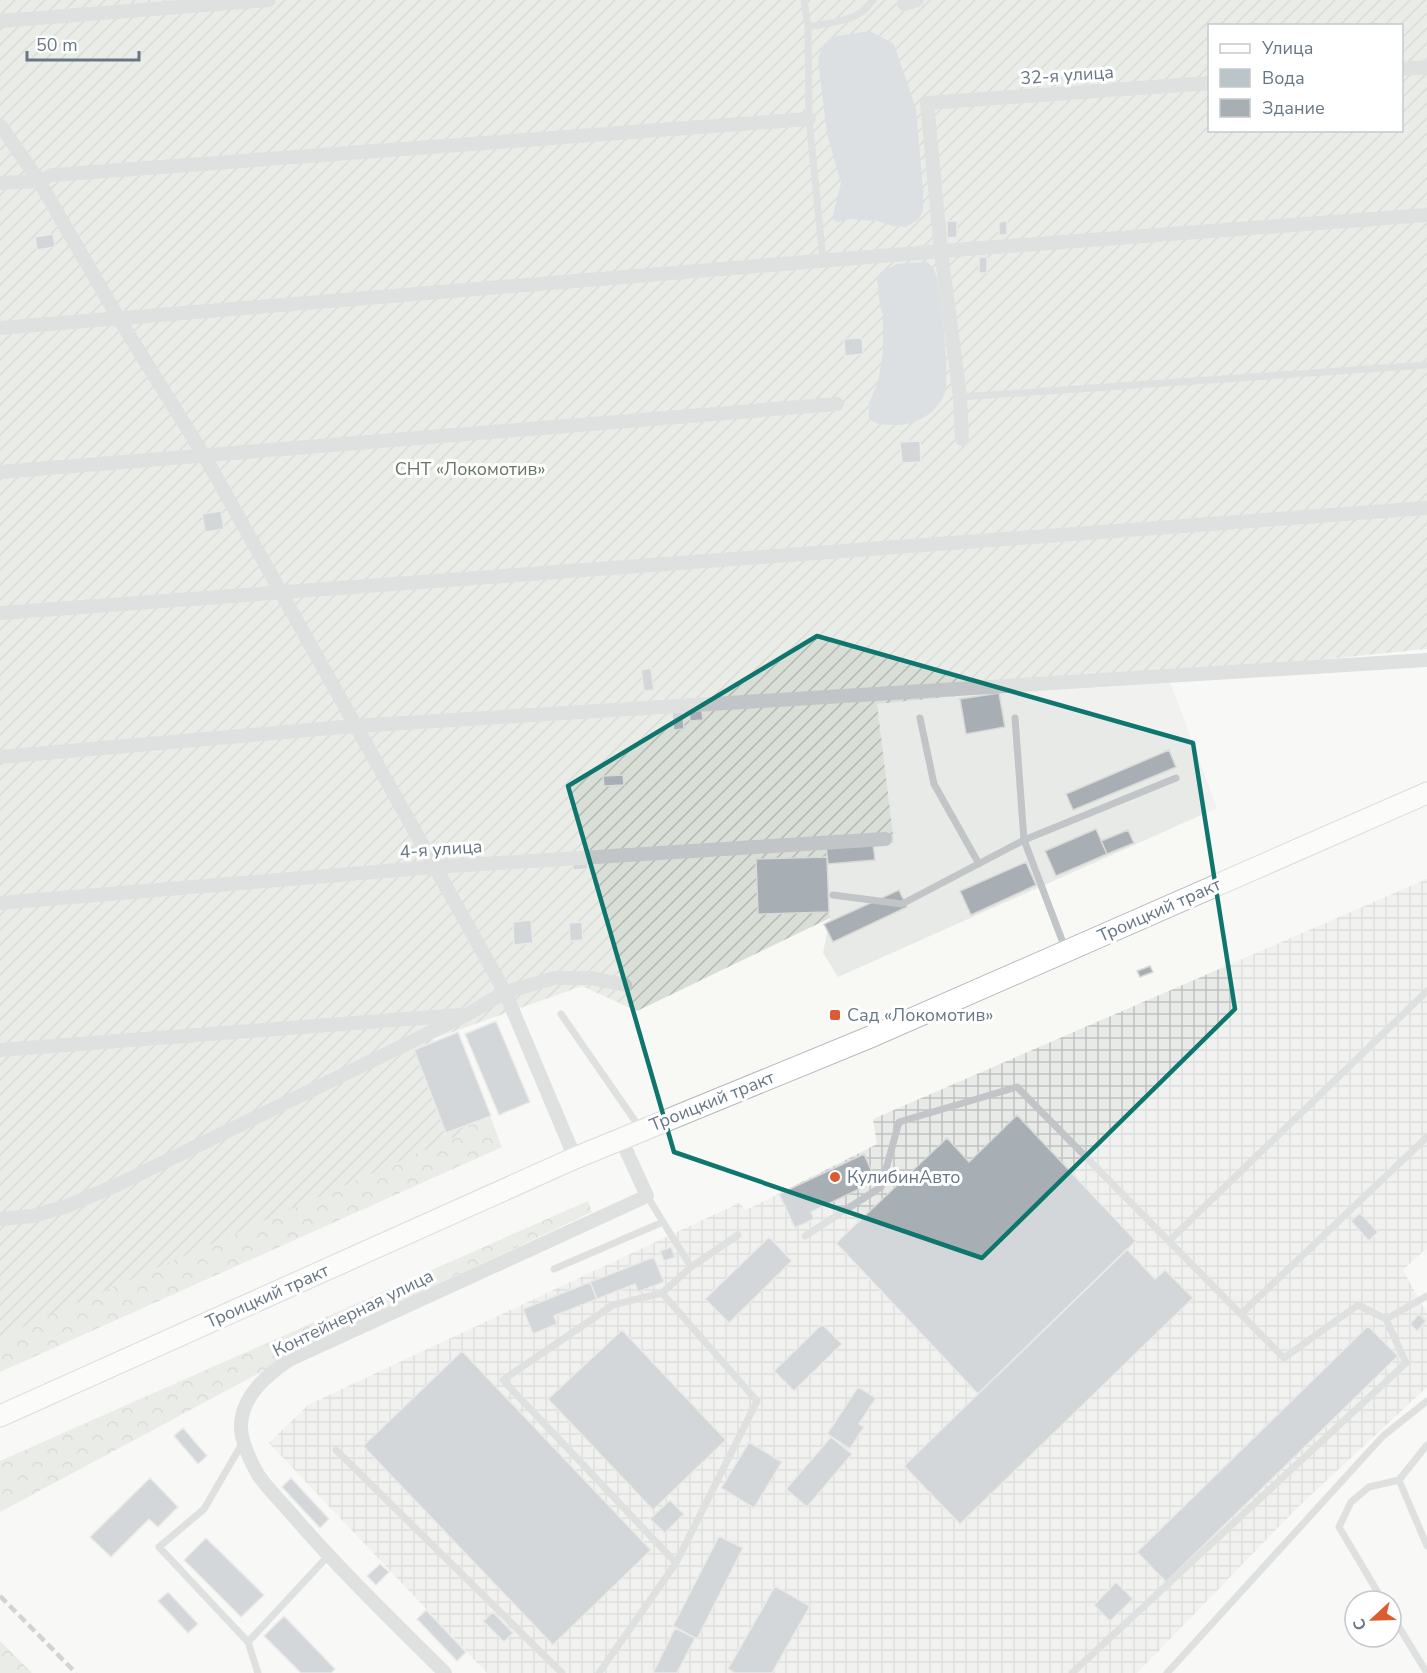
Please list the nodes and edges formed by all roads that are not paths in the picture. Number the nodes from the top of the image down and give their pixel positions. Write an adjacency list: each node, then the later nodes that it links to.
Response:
1 (269, 0): 4 (street)
2 (804, 0): 5 (lane)
3 (873, 0): 5 (lane)
4 (0, 21)
5 (808, 27): 9 (lane)
6 (1427, 67): 7 (street)
7 (1403, 69)
8 (1208, 83): 14 (street, 32-я улица)
9 (809, 119): 11 (street); 15 (lane)
10 (0, 125): 11 (street)
11 (39, 181): 12 (street); 16 (street)
12 (0, 183)
13 (1427, 215): 14 (street)
14 (941, 251): 15 (street); 19 (street)
15 (823, 261): 16 (street)
16 (119, 319): 17 (street); 22 (street)
17 (0, 328)
18 (1427, 365): 19 (lane)
19 (960, 397): 21 (street)
20 (837, 404): 22 (street)
21 (962, 439)
22 (205, 457): 23 (street); 25 (street)
23 (0, 472)
24 (1427, 508): 25 (street)
25 (280, 591): 26 (street); 30 (street)
26 (0, 613)
27 (1427, 660): 30 (street)
28 (920, 718): 36 (lane)
29 (1015, 718): 35 (lane)
30 (355, 726): 31 (street); 37 (street)
31 (0, 757)
32 (1176, 778): 35 (lane)
33 (1427, 793): 40 (main road, Троицкий тракт)
34 (885, 839): 37 (street, 4-я улица)
35 (1024, 840): 36 (lane); 40 (lane)
36 (979, 864): 38 (lane)
37 (434, 867): 39 (street, 4-я улица); 43 (street)
38 (833, 895)
39 (0, 903)
40 (1066, 951): 47 (main road, Троицкий тракт)
41 (625, 985): 43 (street)
42 (1427, 991): 56 (lane)
43 (505, 992): 44 (street); 50 (street)
44 (468, 1014): 46 (street); 52 (street)
45 (561, 1014): 47 (lane)
46 (0, 1050)
47 (642, 1130): 49 (main road, Троицкий тракт)
48 (1427, 1137): 61 (lane)
49 (621, 1139): 50 (main road, Троицкий тракт); 51 (street)
50 (575, 1158): 64 (main road, Троицкий тракт)
51 (646, 1196): 53 (lane); 65 (street, Контейнерная улица)
52 (0, 1219)
53 (663, 1222): 57 (lane); 58 (lane)
54 (738, 1235): 57 (lane)
55 (805, 1236): 56 (lane)
56 (1169, 1241): 61 (lane)
57 (691, 1267): 59 (lane)
58 (554, 1269)
59 (662, 1293): 71 (lane); 71 (lane)
60 (1427, 1296): 62 (lane)
61 (1241, 1314): 62 (lane)
62 (1386, 1319): 80 (lane)
63 (1427, 1401): 75 (lane)
64 (0, 1416)
65 (244, 1441): 70 (street, Контейнерная улица); 74 (lane)
66 (1427, 1445): 68 (lane)
67 (336, 1450): 78 (lane)
68 (1399, 1480): 69 (lane); 72 (lane)
69 (1427, 1546)
70 (328, 1556): 74 (lane); 77 (street, Контейнерная улица)
71 (676, 1563): 79 (lane)
72 (1376, 1589)
73 (1403, 1634): 81 (lane)
74 (248, 1642): 76 (lane)
75 (1172, 1671)
76 (258, 1673)
77 (444, 1673)
78 (562, 1673)
79 (599, 1673)
80 (1072, 1673)
81 (1427, 1673)

